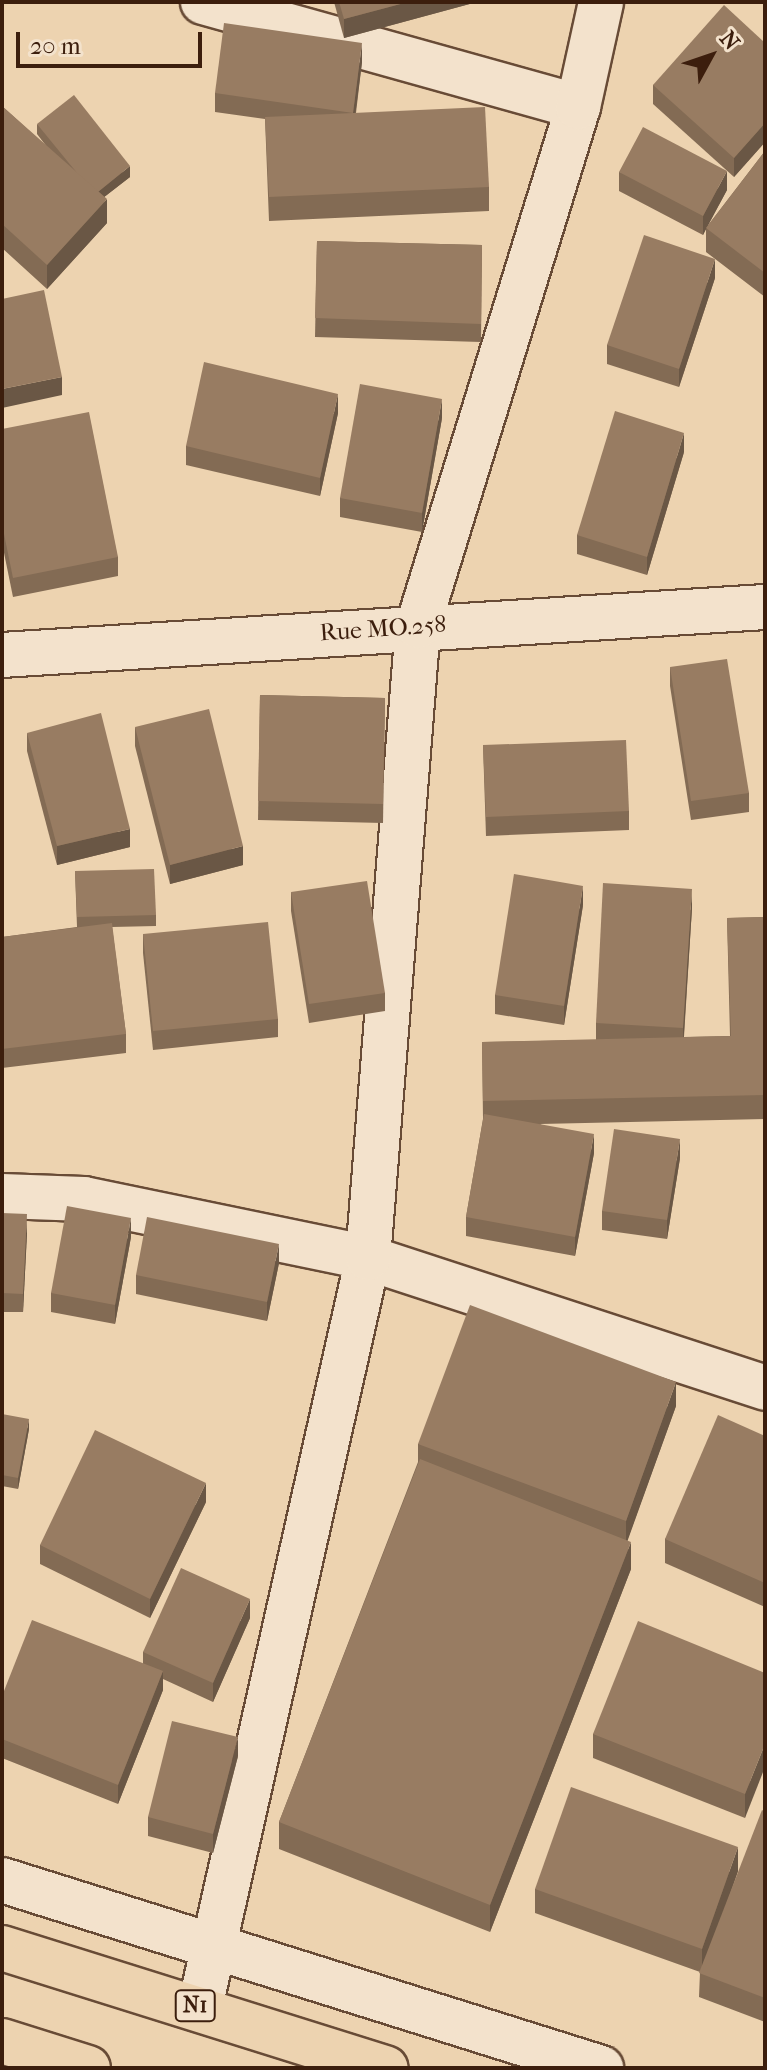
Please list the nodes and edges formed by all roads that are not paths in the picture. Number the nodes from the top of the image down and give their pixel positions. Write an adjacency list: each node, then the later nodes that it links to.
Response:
1 (203, 2): 3 (street)
2 (601, 2): 3 (street)
3 (578, 107): 5 (street)
4 (765, 607): 5 (street, Rue MO.258)
5 (418, 626): 6 (street, Rue MO.258); 8 (street)
6 (2, 655)
7 (2, 1196): 8 (street)
8 (368, 1258): 9 (street); 11 (street)
9 (765, 1388)
10 (2, 1880): 11 (street)
11 (216, 1946): 13 (street); 17 (street)
12 (2, 1948): 13 (highway, N1)
13 (200, 2007): 16 (highway, N1)
14 (2, 2041): 15 (highway)
15 (88, 2068)
16 (386, 2068)
17 (601, 2068)

